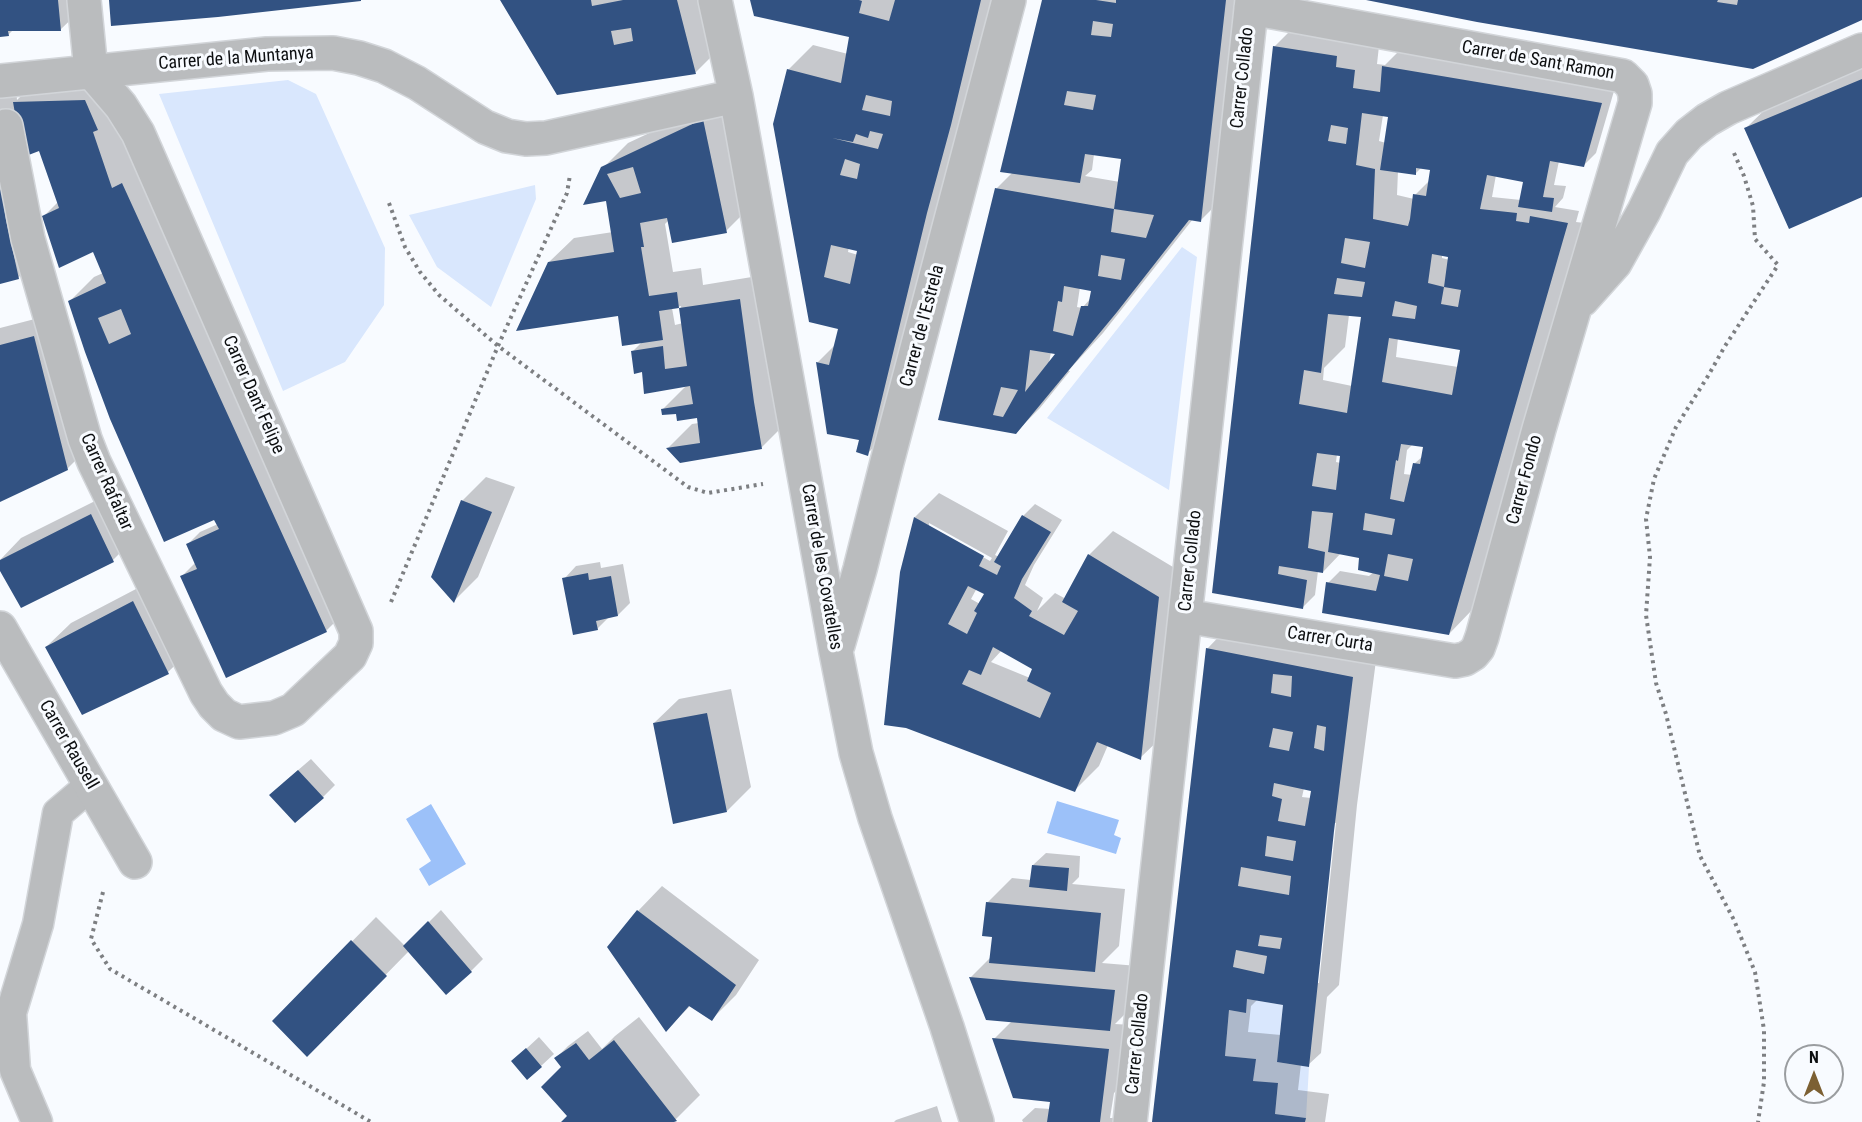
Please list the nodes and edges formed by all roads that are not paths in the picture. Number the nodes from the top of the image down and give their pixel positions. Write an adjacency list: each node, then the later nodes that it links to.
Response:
1 (84, 0): 6 (street)
2 (715, 0): 8 (street, Carrer de les Covatelles)
3 (1009, 0): 13 (street, Carrer de l'Estrela)
4 (1251, 4): 10 (street, Carrer de Sant Ramon); 11 (street, Carrer Collado)
5 (1862, 50): 10 (street)
6 (91, 71): 7 (street, Carrer de la Muntanya); 8 (street, Carrer de la Muntanya); 15 (street, Carrer Dant Felipe)
7 (0, 81)
8 (736, 96): 13 (street, Carrer de les Covatelles)
9 (6, 126): 15 (street, Carrer Rafaltar)
10 (1576, 306): 14 (street, Carrer Fondo)
11 (1185, 616): 14 (street, Carrer Curta); 20 (street, Carrer Collado)
12 (0, 628): 16 (street, Carrer Rausell)
13 (836, 652): 19 (street, Carrer de les Covatelles)
14 (1473, 654)
15 (292, 710)
16 (91, 785): 17 (street, Carrer Rausell); 18 (lane)
17 (135, 862)
18 (37, 1122)
19 (977, 1122)
20 (1130, 1122)

